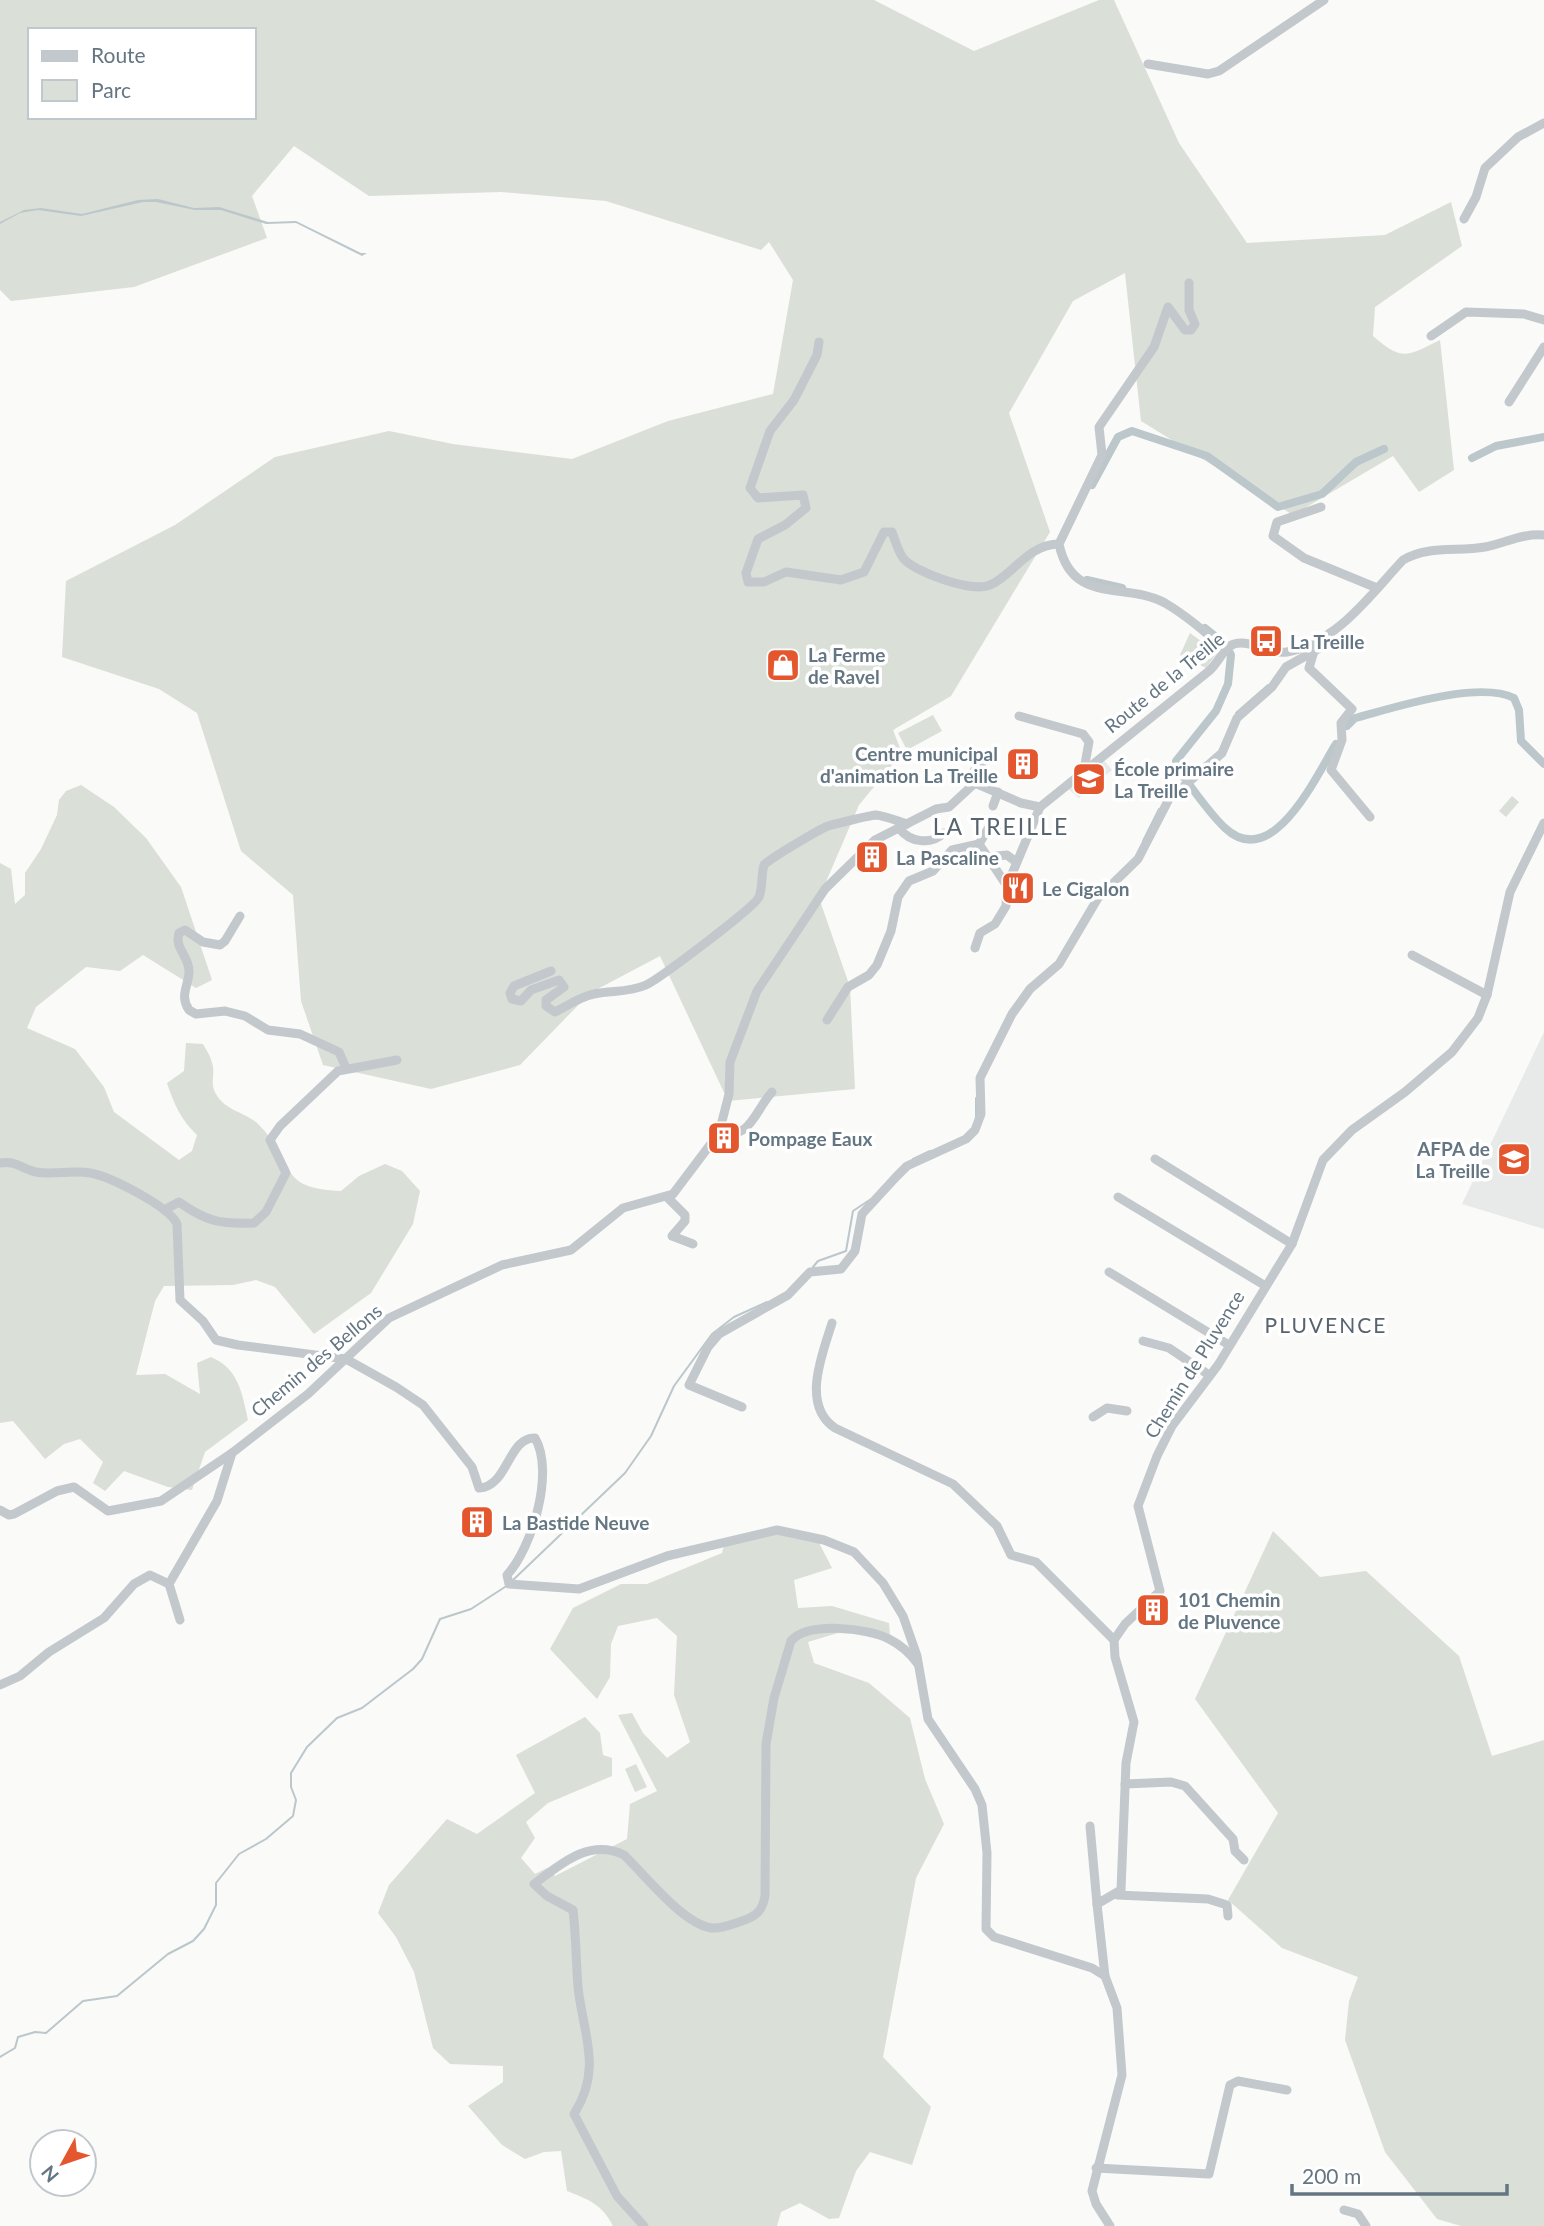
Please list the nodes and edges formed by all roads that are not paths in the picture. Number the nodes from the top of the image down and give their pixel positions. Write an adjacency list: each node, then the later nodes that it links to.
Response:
1 (1324, 0): 2 (street)
2 (1147, 64)
3 (1544, 123): 4 (street)
4 (1464, 219)
5 (1189, 283): 13 (street)
6 (1544, 320): 7 (street)
7 (1431, 336)
8 (819, 342): 13 (street)
9 (1544, 347): 10 (street)
10 (1509, 402)
11 (1321, 507): 14 (street)
12 (1544, 535): 14 (street, Route de la Treille)
13 (1059, 544): 16 (street)
14 (1377, 588): 15 (street, Route de la Treille)
15 (1330, 633): 16 (street, Route de la Treille); 17 (street)
16 (1227, 650): 20 (street, Route de la Treille)
17 (1314, 651): 25 (street); 58 (street)
18 (1019, 716): 20 (street)
19 (992, 754): 21 (street)
20 (1088, 768): 24 (street, Route de la Treille)
21 (975, 783): 22 (street); 27 (street)
22 (998, 792): 23 (street); 24 (street)
23 (993, 806)
24 (1040, 807): 32 (street)
25 (1370, 817)
26 (1544, 823): 38 (street, Chemin de Pluvence)
27 (903, 826): 29 (street); 37 (street); 43 (street)
28 (1006, 828): 30 (street)
29 (944, 833)
30 (979, 844): 31 (street); 39 (street)
31 (987, 857): 32 (street); 33 (street)
32 (1016, 862): 33 (street)
33 (1007, 886): 35 (street)
34 (240, 916): 41 (street)
35 (975, 948)
36 (1412, 955): 38 (street)
37 (551, 971)
38 (1487, 995): 50 (street, Chemin de Pluvence)
39 (827, 1020)
40 (397, 1060): 41 (street)
41 (346, 1068): 48 (street)
42 (772, 1092): 43 (street)
43 (719, 1133): 46 (street)
44 (1155, 1159): 50 (street)
45 (0, 1163): 48 (street)
46 (667, 1197): 49 (street); 56 (street, Chemin des Bellons)
47 (1118, 1198): 52 (street)
48 (163, 1210): 56 (street)
49 (693, 1244)
50 (1292, 1244): 52 (street, Chemin de Pluvence)
51 (1109, 1272): 55 (street)
52 (1264, 1285): 55 (street, Chemin de Pluvence)
53 (832, 1323): 66 (street)
54 (1143, 1341): 57 (street)
55 (1229, 1345): 57 (street, Chemin de Pluvence)
56 (346, 1359): 61 (street, Chemin des Bellons); 67 (street)
57 (1209, 1375): 66 (street, Chemin de Pluvence)
58 (742, 1407)
59 (1127, 1411): 60 (street)
60 (1093, 1417)
61 (232, 1453): 62 (street, Chemin des Bellons); 64 (street)
62 (4, 1513): 63 (street)
63 (0, 1524)
64 (170, 1584): 65 (street); 68 (street)
65 (180, 1620)
66 (1114, 1640): 69 (street)
67 (919, 1665): 75 (street); 79 (street)
68 (0, 1685)
69 (1125, 1784): 71 (street); 72 (street)
70 (1090, 1826): 73 (street)
71 (1244, 1860)
72 (1117, 1895): 73 (street); 74 (street)
73 (1097, 1903): 75 (street)
74 (1228, 1916)
75 (1105, 1976): 77 (street)
76 (1287, 2090): 77 (street)
77 (1096, 2168): 80 (street)
78 (1344, 2210): 81 (street)
79 (644, 2226)
80 (1110, 2226)
81 (1366, 2226)

